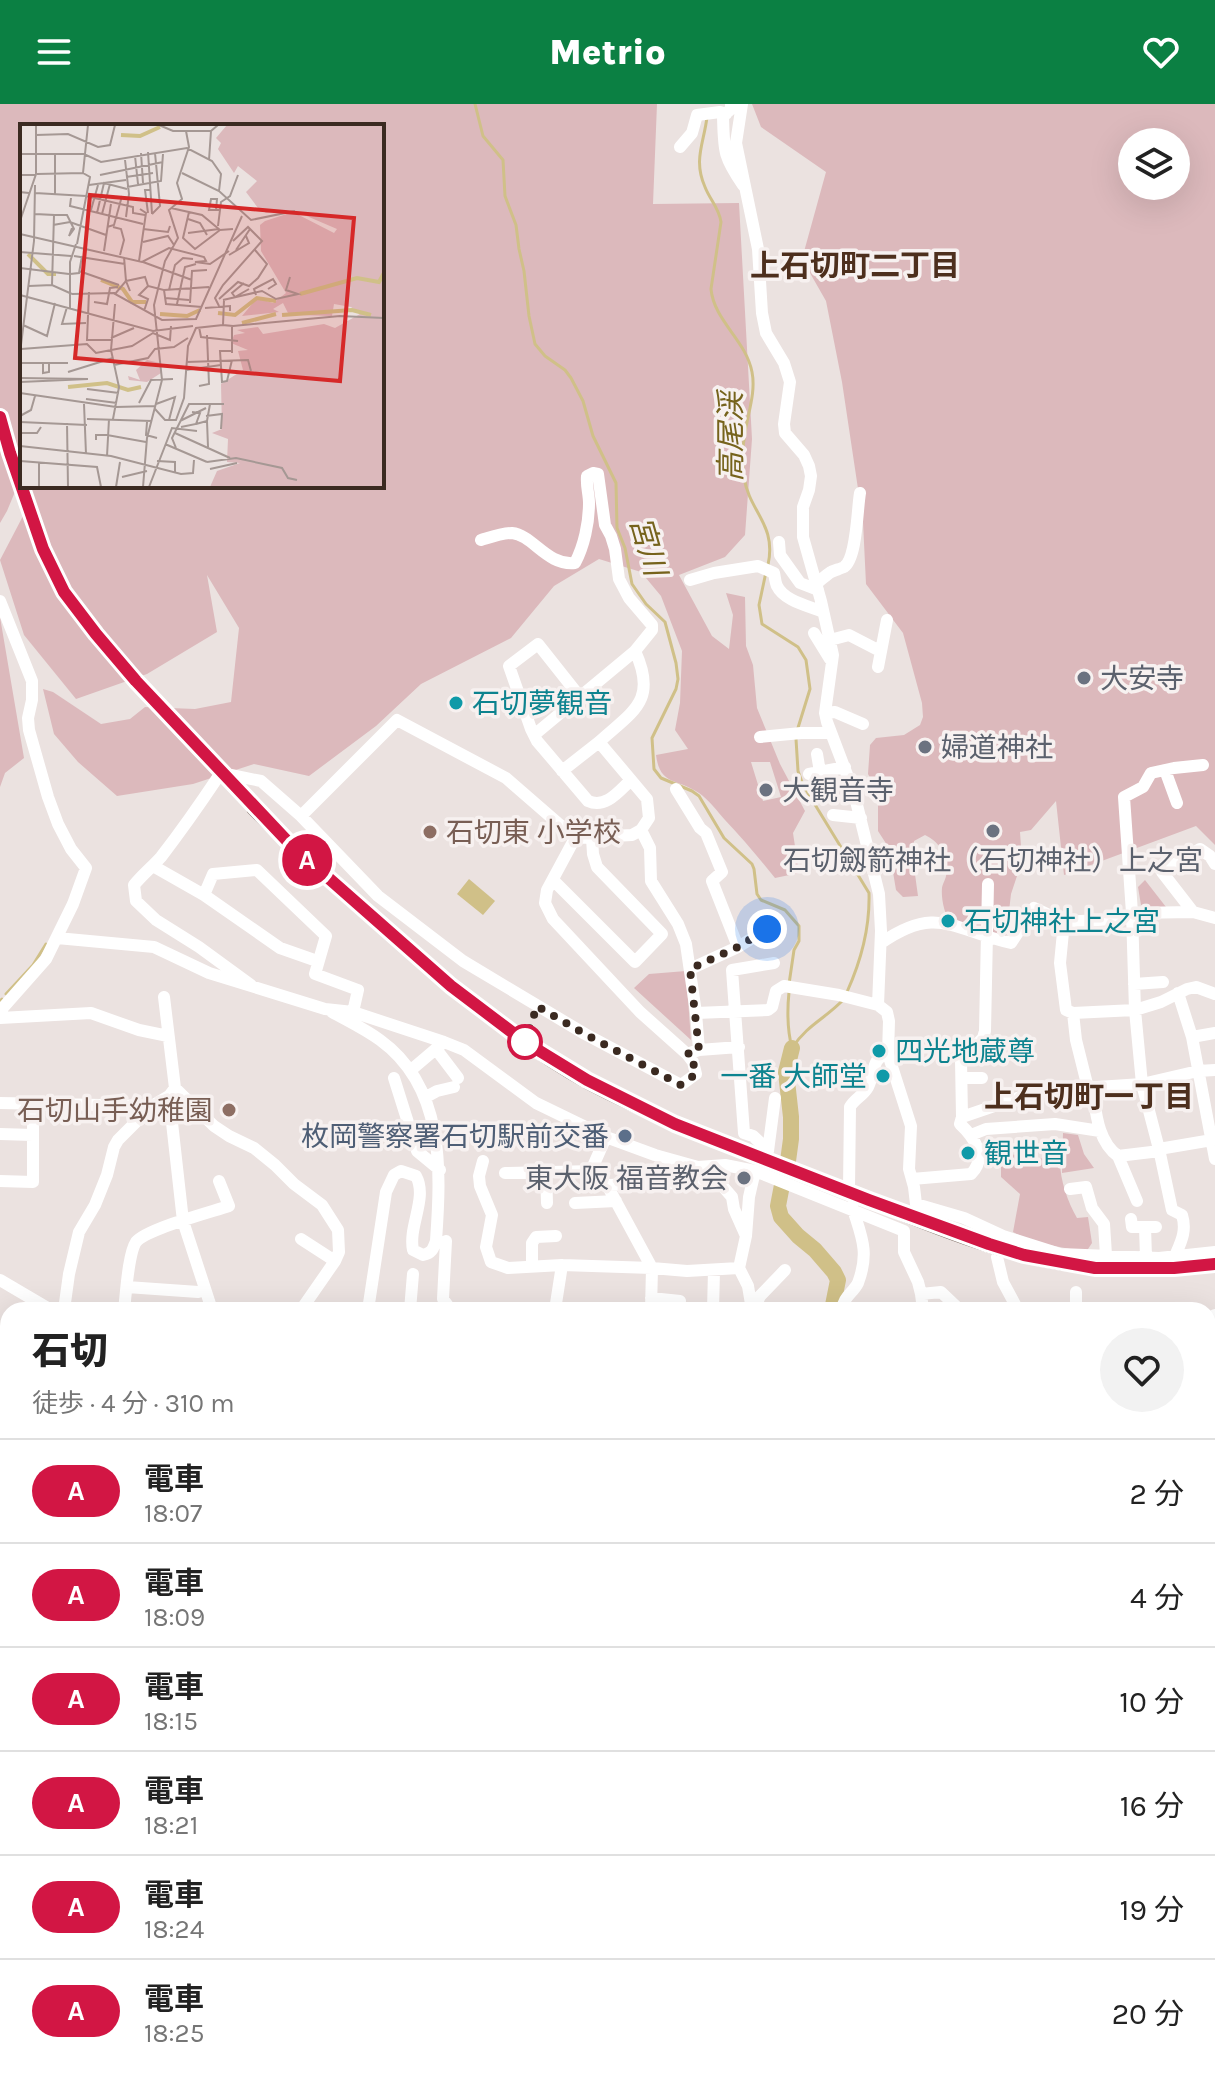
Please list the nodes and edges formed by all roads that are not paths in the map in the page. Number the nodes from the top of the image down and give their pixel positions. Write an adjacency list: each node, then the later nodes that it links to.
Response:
1 (742, 104): 4 (street)
2 (728, 109): 3 (street); 4 (street)
3 (680, 147)
4 (747, 191): 9 (street)
5 (860, 493): 9 (street)
6 (481, 540): 15 (street)
7 (779, 542): 9 (street)
8 (690, 580): 11 (street)
9 (817, 587): 11 (street)
10 (0, 601): 50 (street)
11 (823, 612): 14 (street)
12 (887, 620): 16 (street)
13 (814, 633): 17 (street)
14 (830, 640): 16 (street); 17 (street)
15 (635, 651): 19 (street); 25 (street)
16 (880, 651): 18 (street)
17 (831, 662): 20 (street)
18 (878, 667)
19 (580, 697): 23 (street); 23 (street)
20 (825, 713): 21 (street); 22 (street)
21 (863, 724)
22 (831, 733): 24 (street); 28 (street)
23 (534, 735): 30 (street)
24 (760, 737)
25 (599, 742): 30 (street); 31 (street)
26 (817, 754): 28 (street)
27 (1203, 765): 29 (street)
28 (845, 767): 36 (street)
29 (1165, 770): 33 (street); 46 (street)
30 (562, 771): 31 (street)
31 (631, 780): 37 (street)
32 (676, 789): 53 (street)
33 (1177, 803)
34 (833, 815): 36 (street)
35 (301, 816): 38 (street); 41 (street); 77 (street)
36 (861, 818): 52 (street)
37 (641, 830): 39 (street); 56 (street)
38 (575, 838): 39 (street); 42 (street)
39 (592, 838): 42 (street)
40 (1215, 864): 45 (street)
41 (153, 866): 44 (street); 59 (street)
42 (553, 880): 77 (street)
43 (988, 884): 51 (street)
44 (204, 895): 54 (street); 54 (street)
45 (1193, 912): 46 (street); 47 (street)
46 (1132, 916): 48 (street); 58 (street)
47 (1215, 918)
48 (1064, 922): 51 (street); 70 (street)
49 (767, 929): 53 (street)
50 (57, 938): 59 (street); 66 (street)
51 (987, 938): 52 (street); 83 (street)
52 (881, 943): 63 (street)
53 (738, 947): 56 (street)
54 (317, 961): 67 (street)
55 (774, 963): 68 (street)
56 (690, 969): 69 (street)
57 (1163, 982): 58 (street)
58 (1134, 984): 65 (street)
59 (251, 985): 64 (street)
60 (1178, 993): 61 (street); 65 (street); 74 (street)
61 (1215, 994)
62 (164, 997): 73 (street)
63 (878, 1005): 68 (street); 78 (street)
64 (325, 1009): 67 (street); 79 (street)
65 (1135, 1010): 70 (street); 85 (street)
66 (0, 1011)
67 (353, 1012): 75 (street)
68 (735, 1012): 69 (street); 76 (street)
69 (696, 1013): 77 (street)
70 (1073, 1013): 86 (street)
71 (0, 1018): 73 (street)
72 (1215, 1033): 74 (street)
73 (168, 1036): 87 (street)
74 (1192, 1037): 81 (street)
75 (440, 1045): 79 (street); 88 (street); 98 (street)
76 (739, 1047): 77 (street); 89 (street)
77 (693, 1052)
78 (888, 1054): 109 (street); 114 (street)
79 (411, 1070): 88 (street)
80 (1215, 1070): 81 (street)
81 (1198, 1071): 85 (street); 99 (street)
82 (394, 1078): 104 (street)
83 (962, 1078): 84 (street); 93 (street)
84 (982, 1078)
85 (1142, 1084): 86 (street); 100 (street)
86 (1090, 1088): 93 (street); 94 (street)
87 (172, 1092): 92 (street); 122 (street); 132 (street)
88 (426, 1097): 104 (street)
89 (775, 1098)
90 (0, 1103): 91 (street)
91 (33, 1104): 92 (street); 96 (street)
92 (152, 1106): 147 (street)
93 (962, 1117): 97 (street)
94 (1100, 1131): 97 (street); 101 (street)
95 (0, 1134): 96 (street)
96 (33, 1135): 110 (street)
97 (971, 1135): 109 (street)
98 (606, 1137): 105 (street); 106 (street)
99 (1212, 1140): 100 (street); 102 (street)
100 (1159, 1150): 101 (street); 129 (street)
101 (1118, 1156): 116 (street)
102 (1215, 1159)
103 (483, 1161): 134 (street)
104 (440, 1170): 151 (street)
105 (594, 1171): 107 (street); 112 (street)
106 (755, 1171): 114 (street); 124 (street)
107 (546, 1172): 108 (street); 117 (street)
108 (505, 1173)
109 (912, 1179): 120 (street)
110 (0, 1181)
111 (219, 1181): 122 (street)
112 (607, 1185): 115 (street); 124 (street)
113 (1070, 1189): 128 (street)
114 (851, 1199): 144 (street); 160 (street)
115 (616, 1201): 118 (street); 135 (street)
116 (1137, 1201)
117 (547, 1203)
118 (575, 1203)
119 (917, 1212): 120 (street)
120 (947, 1212): 128 (street)
121 (1131, 1219): 131 (street)
122 (183, 1221): 141 (street); 142 (street)
123 (556, 1236): 134 (street)
124 (746, 1236): 136 (street)
125 (301, 1239): 132 (street)
126 (446, 1241): 153 (street)
127 (1215, 1252): 129 (street)
128 (1106, 1255): 131 (street)
129 (1175, 1256): 131 (street)
130 (997, 1257): 163 (street)
131 (1146, 1257)
132 (335, 1261): 150 (street)
133 (562, 1265): 134 (street); 135 (street); 154 (street)
134 (532, 1266)
135 (652, 1268): 138 (street); 155 (street)
136 (739, 1268): 138 (street); 158 (street)
137 (785, 1270): 159 (street)
138 (714, 1271): 157 (street)
139 (413, 1274): 152 (street)
140 (0, 1280): 146 (street)
141 (127, 1287): 142 (street); 148 (street)
142 (205, 1290): 149 (street)
143 (1076, 1292): 164 (street)
144 (921, 1294): 161 (street); 162 (street)
145 (680, 1301): 156 (street)
146 (37, 1302)
147 (65, 1302)
148 (125, 1302)
149 (209, 1302)
150 (307, 1302)
151 (369, 1302)
152 (411, 1302)
153 (445, 1302)
154 (556, 1302)
155 (651, 1302)
156 (670, 1302)
157 (713, 1302)
158 (751, 1302)
159 (757, 1302)
160 (843, 1302)
161 (922, 1302)
162 (952, 1302)
163 (1014, 1302)
164 (1076, 1302)

